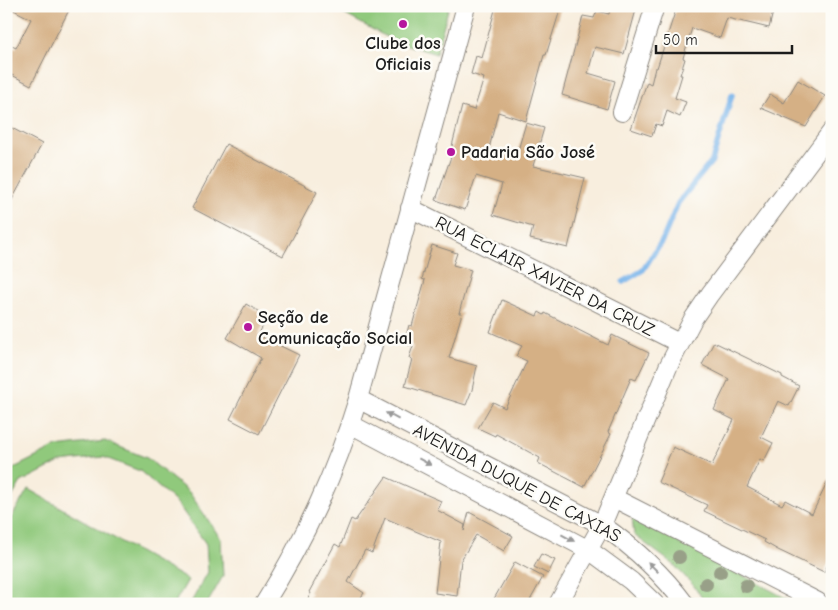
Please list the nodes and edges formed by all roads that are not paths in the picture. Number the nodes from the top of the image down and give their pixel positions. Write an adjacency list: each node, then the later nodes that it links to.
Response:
1 (466, 6): 5 (street)
2 (655, 6): 3 (street)
3 (622, 112)
4 (832, 132): 6 (street)
5 (410, 208): 6 (street, RUA ECLAIR XAVIER DA CRUZ); 7 (street)
6 (679, 343): 9 (street)
7 (358, 399): 8 (street); 10 (street, AVENIDA DUQUE DE CAXIAS, one-way to 7)
8 (350, 424): 11 (street, AVENIDA DUQUE DE CAXIAS, one-way to 11); 13 (street)
9 (614, 498): 10 (street); 12 (street)
10 (602, 525): 11 (street); 16 (street, AVENIDA DUQUE DE CAXIAS, one-way to 10)
11 (589, 550): 14 (street); 15 (street, AVENIDA DUQUE DE CAXIAS)
12 (818, 602)
13 (264, 604)
14 (558, 604)
15 (655, 604)
16 (685, 604)

